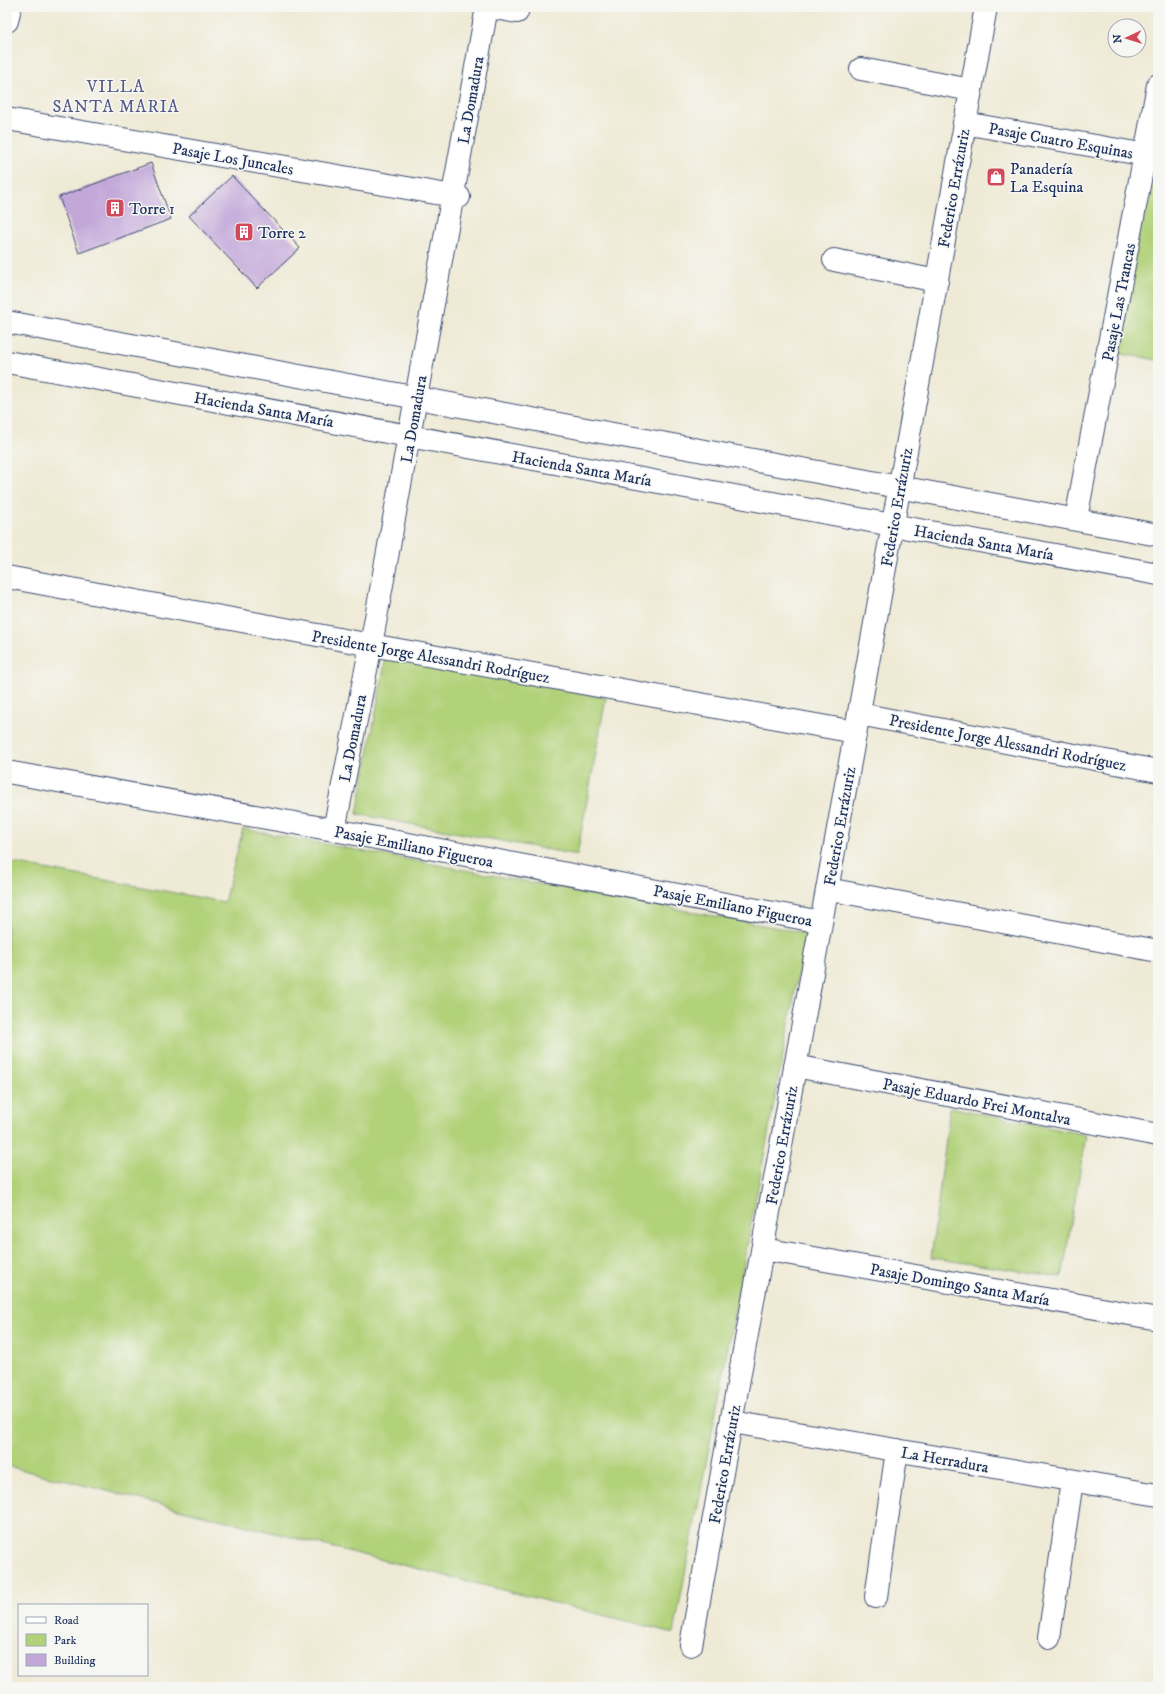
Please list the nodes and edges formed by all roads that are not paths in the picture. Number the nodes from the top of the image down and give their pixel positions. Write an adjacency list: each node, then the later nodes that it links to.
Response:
1 (10, 7): 5 (street)
2 (488, 7): 4 (street); 12 (street, La Domadura)
3 (986, 7): 8 (street, Federico Errázuriz)
4 (517, 12)
5 (7, 21)
6 (861, 69): 8 (street)
7 (1158, 85): 11 (street, Pasaje Las Trancas)
8 (971, 90): 10 (street, Federico Errázuriz)
9 (7, 119): 12 (street, Pasaje Los Juncales)
10 (964, 123): 11 (street, Pasaje Cuatro Esquinas); 14 (street, Federico Errázuriz)
11 (1152, 156): 20 (street, Pasaje Las Trancas)
12 (456, 196): 17 (street, La Domadura)
13 (834, 260): 14 (street)
14 (936, 281): 19 (street, Federico Errázuriz)
15 (7, 322): 17 (street)
16 (7, 362): 18 (street, Hacienda Santa María)
17 (417, 398): 18 (street, La Domadura); 19 (street)
18 (410, 437): 21 (street, Hacienda Santa María); 25 (street, La Domadura)
19 (900, 487): 20 (street); 21 (street, Federico Errázuriz)
20 (1076, 519): 22 (street)
21 (892, 525): 23 (street, Hacienda Santa María); 26 (street, Federico Errázuriz)
22 (1158, 535)
23 (1158, 574)
24 (7, 577): 25 (street, Presidente Jorge Alessandri Rodríguez)
25 (371, 645): 26 (street, Presidente Jorge Alessandri Rodríguez); 29 (street, La Domadura)
26 (857, 723): 27 (street, Presidente Jorge Alessandri Rodríguez); 30 (street, Federico Errázuriz)
27 (1158, 771)
28 (7, 772): 29 (street, Pasaje Emiliano Figueroa)
29 (334, 830): 31 (street, Pasaje Emiliano Figueroa)
30 (827, 889): 31 (street, Federico Errázuriz); 32 (street)
31 (822, 922): 33 (street, Federico Errázuriz)
32 (1158, 951)
33 (795, 1066): 34 (street, Pasaje Eduardo Frei Montalva); 35 (street, Federico Errázuriz)
34 (1158, 1135)
35 (762, 1249): 36 (street, Pasaje Domingo Santa María); 37 (street, Federico Errázuriz)
36 (1158, 1319)
37 (732, 1422): 38 (street, La Herradura); 43 (street, Federico Errázuriz)
38 (897, 1450): 39 (street, La Herradura); 41 (street)
39 (1072, 1480): 40 (street, La Herradura); 42 (street)
40 (1158, 1495)
41 (876, 1597)
42 (1049, 1638)
43 (691, 1645)

